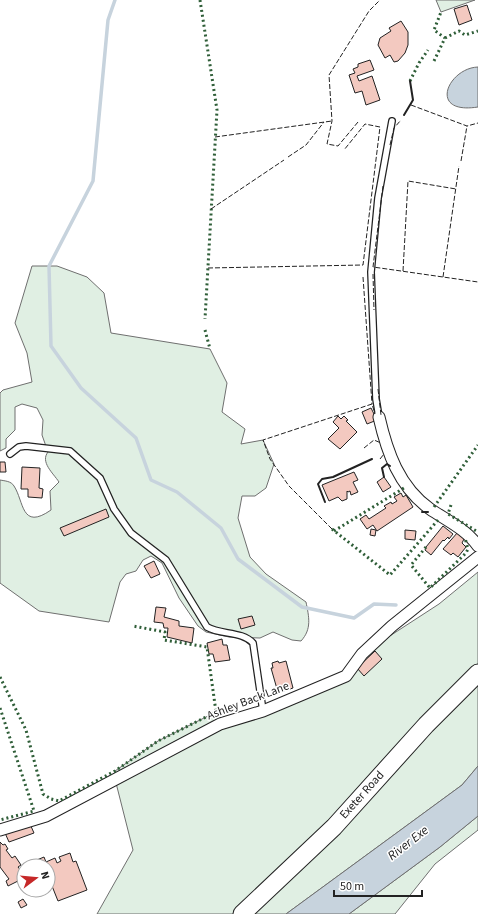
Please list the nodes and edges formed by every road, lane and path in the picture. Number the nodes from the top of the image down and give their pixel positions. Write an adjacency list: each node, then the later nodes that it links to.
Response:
1 (392, 121): 2 (lane)
2 (379, 417): 4 (street)
3 (10, 454): 7 (lane)
4 (478, 546)
5 (478, 557): 7 (street, Ashley Back Lane)
6 (478, 673): 9 (main road, Exeter Road)
7 (263, 711): 8 (street, Ashley Back Lane)
8 (0, 830)
9 (242, 914)

